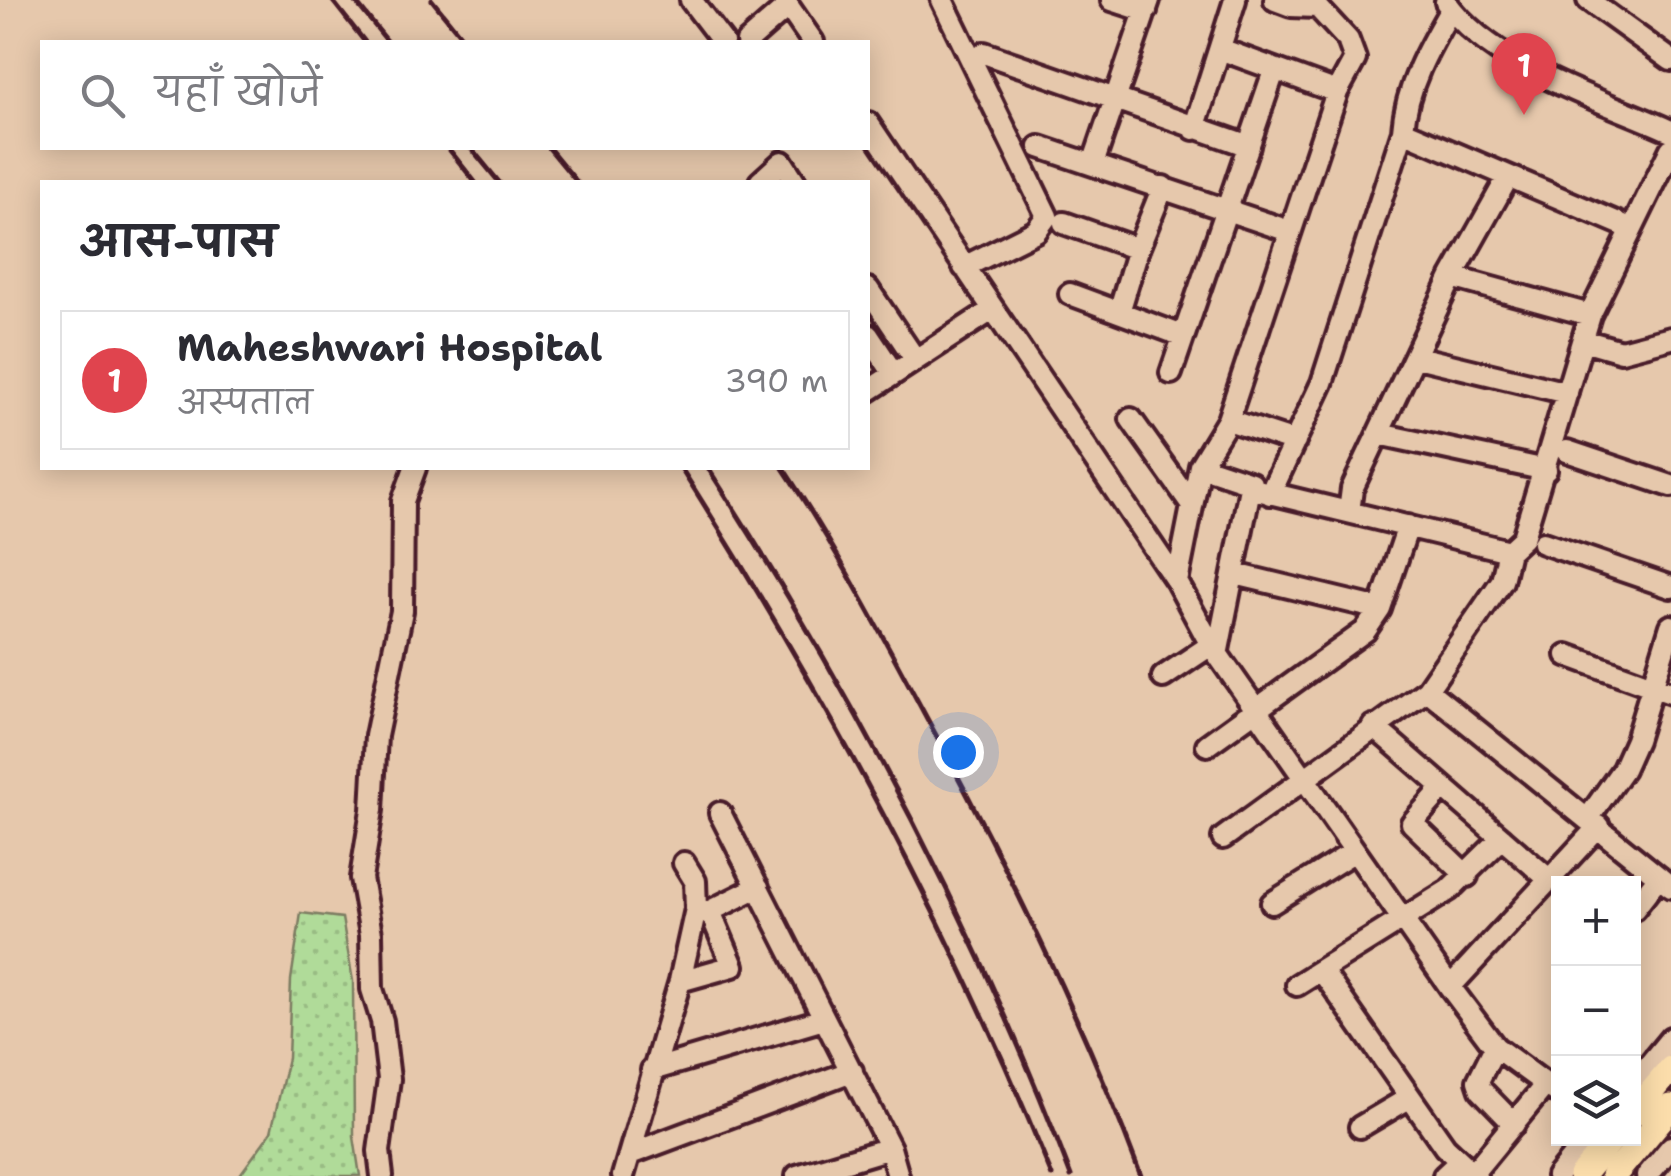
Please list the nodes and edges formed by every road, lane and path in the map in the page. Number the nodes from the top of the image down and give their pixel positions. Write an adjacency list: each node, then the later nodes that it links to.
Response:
1 (691, 0): 11 (street)
2 (942, 0): 37 (street)
3 (1112, 0): 10 (street)
4 (1235, 0): 14 (street)
5 (1275, 0): 8 (street)
6 (1588, 0): 16 (street)
7 (786, 3): 12 (street); 13 (street)
8 (1314, 3): 18 (street)
9 (1448, 4): 22 (street); 23 (street)
10 (1148, 6): 19 (street)
11 (721, 40)
12 (749, 40)
13 (812, 40)
14 (1220, 49): 17 (street); 21 (street)
15 (984, 53): 19 (street)
16 (1671, 60)
17 (1274, 71): 18 (street); 24 (street)
18 (1336, 92): 35 (street)
19 (1117, 101): 21 (street); 27 (street)
20 (870, 126): 37 (street)
21 (1194, 129): 24 (street)
22 (1404, 131): 28 (street); 57 (street)
23 (1671, 131)
24 (1250, 146): 32 (street)
25 (1040, 148): 27 (street)
26 (1671, 150): 34 (street)
27 (1093, 164): 31 (street)
28 (1507, 179): 34 (street); 38 (street)
29 (762, 180): 30 (street)
30 (794, 180)
31 (1163, 187): 32 (street); 36 (street)
32 (1228, 210): 35 (street); 44 (street)
33 (1064, 223): 36 (street)
34 (1630, 228): 43 (street)
35 (1290, 231): 55 (street)
36 (1138, 250): 42 (street)
37 (964, 267): 41 (street)
38 (1452, 276): 43 (street); 48 (street)
39 (870, 292): 49 (street)
40 (1070, 294): 42 (street)
41 (992, 310): 49 (street); 70 (street)
42 (1119, 312): 44 (street)
43 (1590, 316): 47 (street)
44 (1184, 336): 50 (street)
45 (1671, 338): 47 (street)
46 (870, 339): 51 (street)
47 (1583, 340): 53 (street)
48 (1417, 356): 53 (street); 56 (street)
49 (915, 359): 51 (street)
50 (1171, 373)
51 (894, 374): 52 (street)
52 (870, 390)
53 (1566, 393): 61 (street)
54 (1131, 418): 64 (street)
55 (1228, 420): 57 (street); 59 (street)
56 (1378, 434): 61 (street); 65 (street)
57 (1294, 442): 63 (street)
58 (1566, 451): 62 (street)
59 (1200, 466): 63 (street); 64 (street)
60 (414, 470): 122 (street)
61 (1546, 470): 68 (street)
62 (1671, 486)
63 (1260, 491): 65 (street); 69 (street)
64 (1192, 505): 70 (street)
65 (1348, 512): 66 (street)
66 (1408, 526): 68 (street); 72 (street)
67 (1542, 543): 71 (street)
68 (1509, 552): 78 (street)
69 (1235, 574): 72 (street); 74 (street)
70 (1177, 582): 74 (street)
71 (1671, 588)
72 (1380, 609): 80 (street)
73 (1671, 626): 77 (street)
74 (1215, 648): 76 (street); 80 (street)
75 (1567, 655): 77 (street)
76 (1163, 677)
77 (1649, 686): 79 (street); 86 (street)
78 (1428, 690): 81 (street); 86 (street)
79 (1671, 694)
80 (1259, 708): 82 (street); 83 (street)
81 (1374, 726): 83 (street); 84 (street)
82 (1207, 745)
83 (1304, 776): 87 (street); 89 (street)
84 (1442, 789): 88 (street); 91 (street)
85 (720, 813): 94 (street)
86 (1594, 822): 92 (street); 93 (street)
87 (1223, 838)
88 (1502, 838): 91 (street); 92 (street)
89 (1355, 851): 95 (street); 98 (street)
90 (684, 863): 97 (street)
91 (1467, 876): 98 (street)
92 (1550, 881): 102 (street)
93 (1665, 882): 96 (street)
94 (758, 887): 97 (street); 103 (street)
95 (1272, 903)
96 (1641, 903)
97 (703, 911): 100 (street); 100 (street)
98 (1400, 920): 99 (street); 102 (street)
99 (1322, 970): 101 (street); 111 (street)
100 (680, 980): 106 (street)
101 (1297, 985)
102 (1450, 988): 105 (street)
103 (824, 1019): 106 (street); 108 (street)
104 (1671, 1038): 107 (street)
105 (1495, 1047): 109 (street); 113 (street)
106 (652, 1070): 119 (street)
107 (1646, 1070)
108 (852, 1071): 117 (street); 119 (street)
109 (1551, 1087)
110 (1551, 1089): 113 (street)
111 (1409, 1098): 114 (street); 120 (street)
112 (1671, 1107): 127 (main road)
113 (1514, 1124): 120 (street)
114 (1360, 1127)
115 (1581, 1146): 125 (street)
116 (1605, 1146): 126 (main road)
117 (890, 1148): 121 (street); 124 (street)
118 (1671, 1148): 128 (street)
119 (630, 1154): 123 (street)
120 (1463, 1172)
121 (806, 1175)
122 (382, 1176)
123 (624, 1176)
124 (898, 1176)
125 (1557, 1176)
126 (1581, 1176)
127 (1612, 1176)
128 (1647, 1176)

